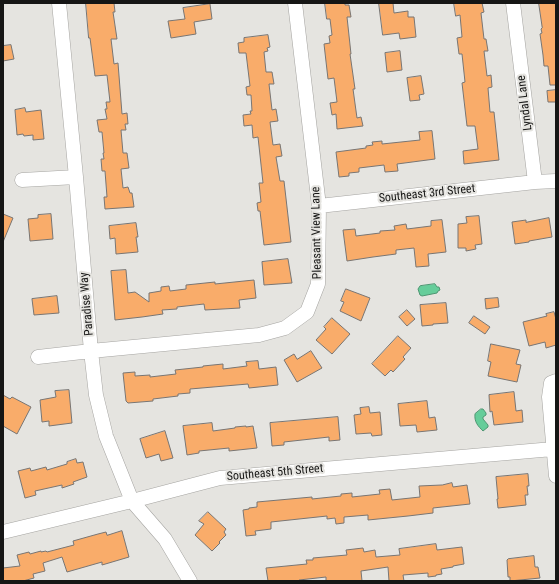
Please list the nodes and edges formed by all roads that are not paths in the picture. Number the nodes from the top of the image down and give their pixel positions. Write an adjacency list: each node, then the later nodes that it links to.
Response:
1 (59, 3): 4 (street, Paradise Way)
2 (295, 3): 8 (street, Pleasant View Lane)
3 (513, 3): 7 (street, Lyndal Lane)
4 (76, 177): 5 (street); 9 (street, Paradise Way)
5 (22, 180)
6 (556, 181): 7 (street)
7 (535, 182): 8 (street, Southeast 3rd Street)
8 (319, 206): 9 (street, Pleasant View Lane)
9 (91, 351): 10 (street, Pleasant View Lane); 14 (street, Paradise Way)
10 (38, 357)
11 (553, 382): 12 (street)
12 (553, 449): 13 (street); 14 (street, Southeast 5th Street)
13 (556, 476)
14 (132, 501): 15 (street, Southeast 5th Street); 16 (street, Paradise Way)
15 (3, 532)
16 (190, 581)

